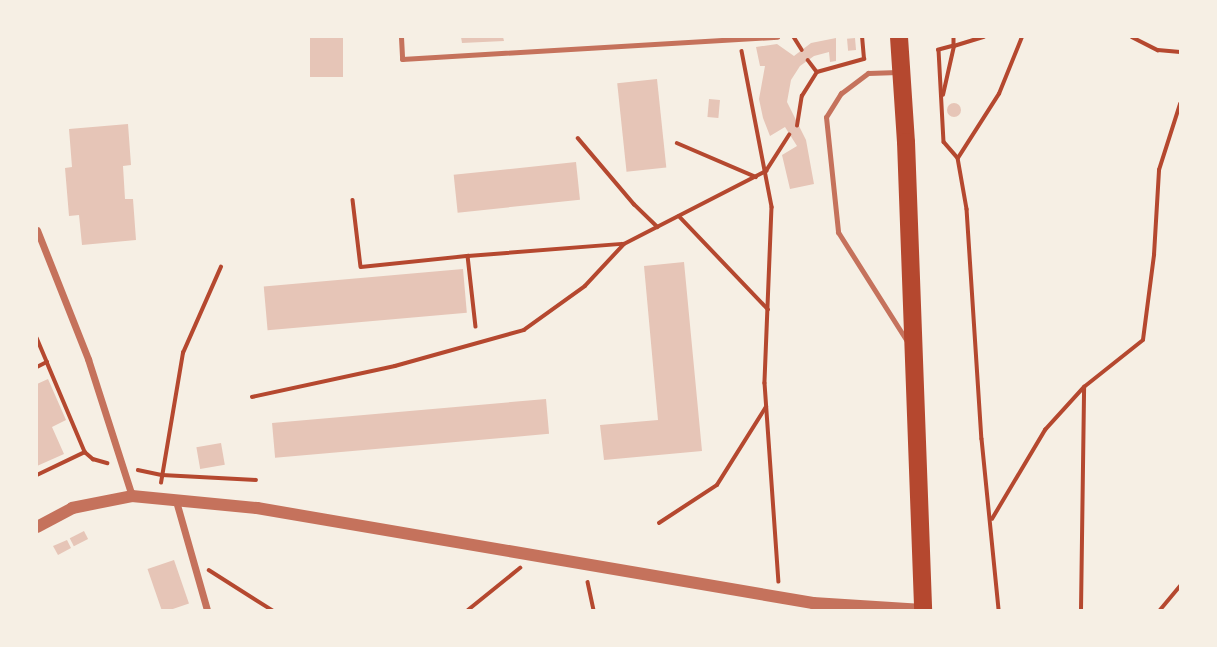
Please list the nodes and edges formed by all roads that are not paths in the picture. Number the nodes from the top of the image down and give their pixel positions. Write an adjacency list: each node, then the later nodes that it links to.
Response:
1 (401, 37): 2 (lane)
2 (777, 37)
3 (899, 37): 4 (main road)
4 (901, 71): 6 (main road); 6 (lane)
5 (37, 230): 7 (street)
6 (913, 351): 12 (main road)
7 (131, 496): 8 (street); 9 (street)
8 (176, 501): 10 (street); 11 (street)
9 (37, 527)
10 (807, 607): 12 (street)
11 (207, 610)
12 (923, 610)

